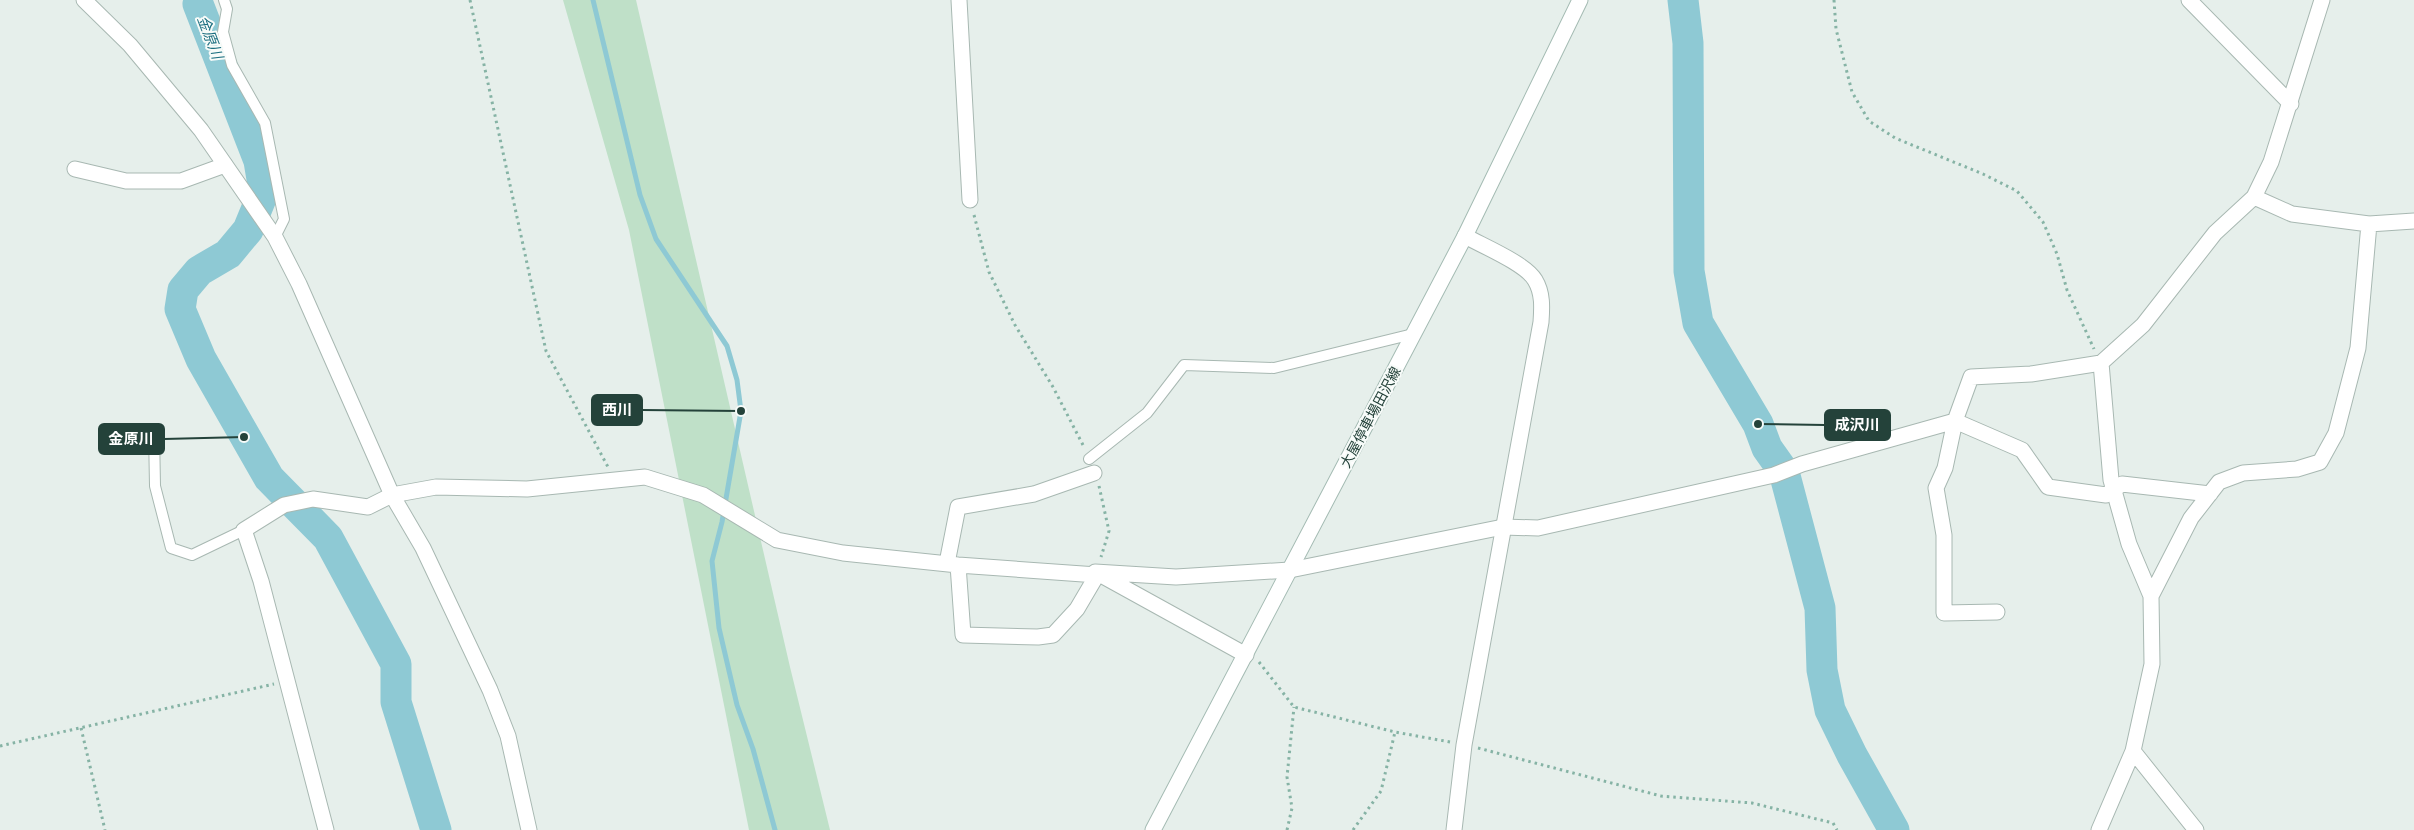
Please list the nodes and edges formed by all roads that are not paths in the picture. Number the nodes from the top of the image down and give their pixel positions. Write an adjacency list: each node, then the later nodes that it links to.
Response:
1 (84, 0): 8 (street)
2 (224, 0): 15 (lane)
3 (959, 0): 11 (street)
4 (1580, 0): 14 (street, 大屋停車場田沢線)
5 (2189, 0): 7 (street)
6 (2322, 0): 7 (street)
7 (2291, 104): 10 (street)
8 (225, 165): 9 (street); 15 (street)
9 (75, 169)
10 (2254, 197): 13 (street); 17 (street)
11 (970, 200)
12 (2414, 221): 13 (street)
13 (2369, 224): 22 (street)
14 (1466, 236): 16 (street, 大屋停車場田沢線); 24 (street)
15 (275, 237): 23 (street)
16 (1412, 334): 20 (lane); 27 (street, 大屋停車場田沢線)
17 (2101, 363): 18 (street); 21 (street)
18 (1955, 422): 21 (street); 24 (street); 30 (street)
19 (154, 432): 25 (lane)
20 (1091, 466): 26 (street)
21 (2114, 489): 22 (street); 29 (street)
22 (2210, 494): 29 (street)
23 (392, 495): 25 (street); 26 (street); 34 (street)
24 (1504, 527): 27 (street); 36 (street)
25 (244, 530): 33 (street)
26 (953, 564): 28 (street); 28 (street)
27 (1290, 570): 28 (street); 31 (street, 大屋停車場田沢線)
28 (1096, 574): 31 (street)
29 (2151, 596): 32 (street)
30 (1997, 612)
31 (1246, 655): 35 (street, 大屋停車場田沢線)
32 (2133, 751): 37 (street); 38 (street)
33 (326, 830)
34 (529, 830)
35 (1153, 830)
36 (1454, 830)
37 (2099, 830)
38 (2196, 830)

